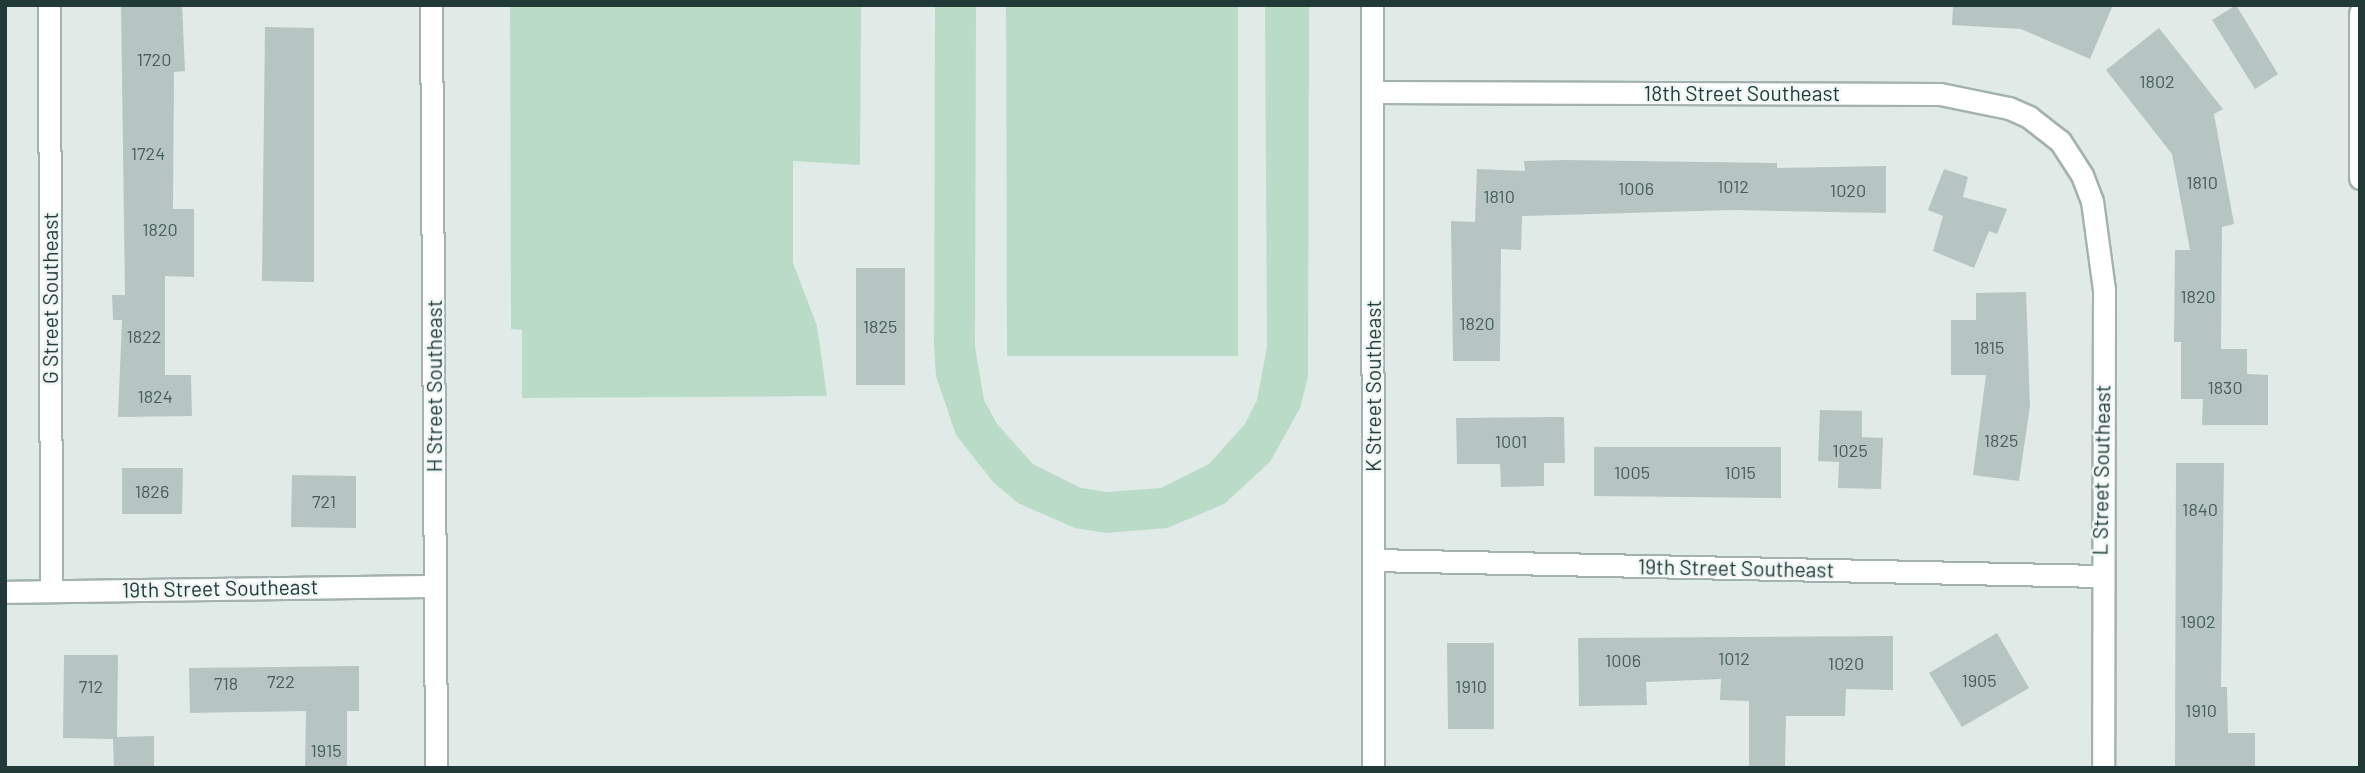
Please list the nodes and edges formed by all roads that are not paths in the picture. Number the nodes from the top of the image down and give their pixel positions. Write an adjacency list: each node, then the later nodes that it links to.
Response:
1 (49, 5): 13 (street, G Street Southeast)
2 (431, 5): 12 (street, H Street Southeast)
3 (1372, 5): 7 (street, K Street Southeast)
4 (2351, 5): 6 (street)
5 (2360, 13): 6 (street)
6 (2357, 47): 9 (street)
7 (1372, 92): 8 (street, 18th Street Southeast); 10 (street, K Street Southeast)
8 (2082, 175): 11 (street, L Street Southeast)
9 (2360, 178)
10 (1373, 560): 11 (street, 19th Street Southeast); 16 (street, K Street Southeast)
11 (2100, 576): 17 (street, L Street Southeast)
12 (435, 586): 13 (street, 19th Street Southeast); 15 (street, H Street Southeast)
13 (51, 590): 14 (street, 19th Street Southeast)
14 (5, 592)
15 (436, 768)
16 (1373, 768)
17 (2103, 768)

